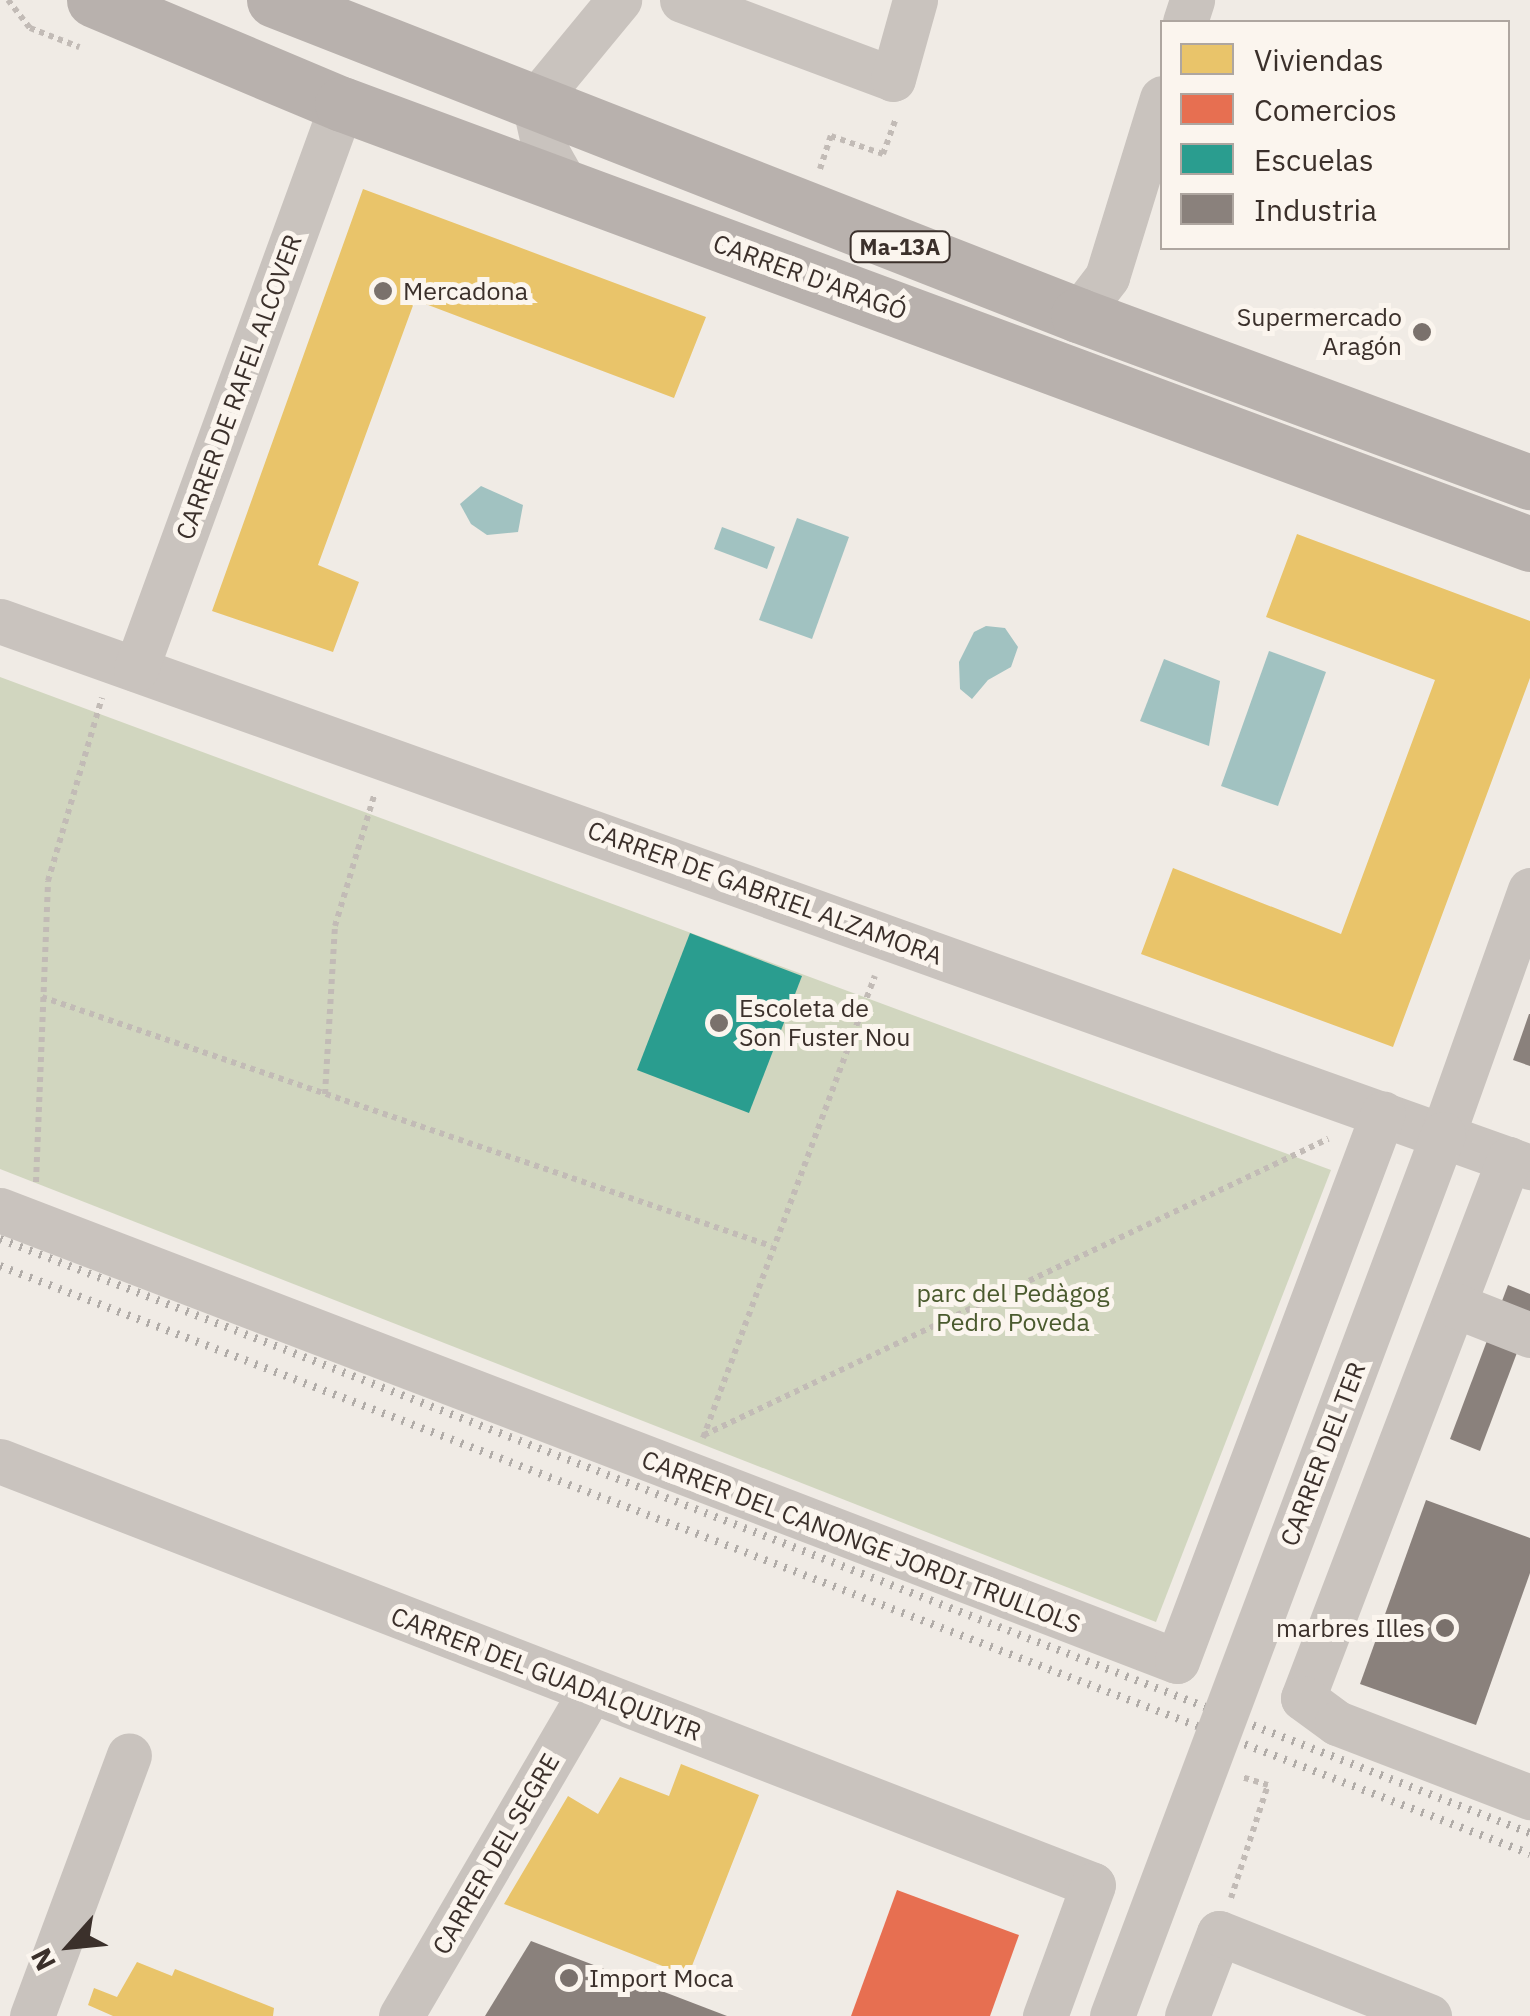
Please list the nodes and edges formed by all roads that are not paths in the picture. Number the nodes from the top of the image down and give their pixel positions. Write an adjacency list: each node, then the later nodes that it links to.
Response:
1 (94, 0): 8 (main road, CARRER D'ARAGÓ / Ma-13A)
2 (274, 0): 6 (main road, Ma-13A)
3 (619, 0): 7 (street)
4 (682, 0): 5 (street)
5 (915, 0)
6 (393, 50): 7 (main road, Ma-13A); 8 (main road)
7 (534, 103): 10 (street); 11 (main road, Ma-13A)
8 (342, 104): 10 (main road, CARRER D'ARAGÓ / Ma-13A); 16 (street, CARRER DE RAFEL ALCOVER)
9 (1160, 105): 11 (street)
10 (566, 186): 12 (main road, CARRER D'ARAGÓ / Ma-13A)
11 (1078, 315): 12 (main road); 13 (main road, Ma-13A)
12 (996, 346): 14 (main road, CARRER D'ARAGÓ / Ma-13A)
13 (1530, 482)
14 (1530, 544)
15 (0, 622): 16 (street, CARRER DE GABRIEL ALZAMORA)
16 (124, 665): 18 (street, CARRER DE GABRIEL ALZAMORA)
17 (1530, 890): 19 (street, CARRER DEL TER)
18 (1383, 1113): 19 (street, CARRER DE GABRIEL ALZAMORA); 21 (street, CARRER DEL CANONGE JORDI TRULLOLS)
19 (1444, 1134): 20 (street, CARRER DE GABRIEL ALZAMORA); 31 (street, CARRER DEL TER, bridge)
20 (1520, 1163): 22 (street)
21 (18, 1217)
22 (1454, 1305): 23 (street); 27 (street)
23 (1530, 1335)
24 (0, 1461): 25 (street, CARRER DEL GUADALQUIVIR)
25 (590, 1692): 29 (street, CARRER DEL SEGRE); 30 (street, CARRER DEL GUADALQUIVIR)
26 (129, 1755): 28 (street)
27 (1530, 1798)
28 (32, 2016)
29 (401, 2016)
30 (1045, 2016)
31 (1112, 2016)
32 (1187, 2016): 33 (street)
33 (1429, 2016)

